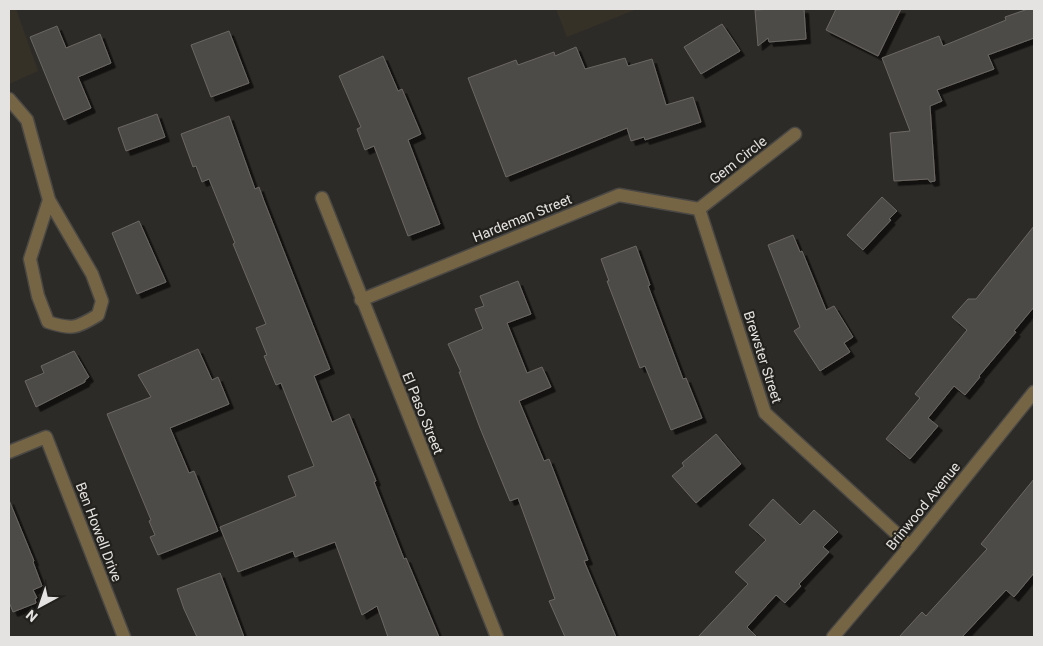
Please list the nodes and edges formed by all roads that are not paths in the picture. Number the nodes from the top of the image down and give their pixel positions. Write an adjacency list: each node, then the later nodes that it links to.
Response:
1 (9, 99): 4 (street)
2 (795, 134): 5 (street, Gem Circle)
3 (322, 198): 6 (street, El Paso Street)
4 (49, 200): 4 (street)
5 (699, 209): 6 (street, Hardeman Street); 9 (street, Brewster Street)
6 (361, 300): 11 (street, El Paso Street)
7 (1034, 392): 9 (street, Brinwood Avenue)
8 (9, 452): 10 (street, Ben Howell Drive)
9 (910, 546): 12 (street, Brinwood Avenue)
10 (124, 637)
11 (497, 637)
12 (834, 637)

